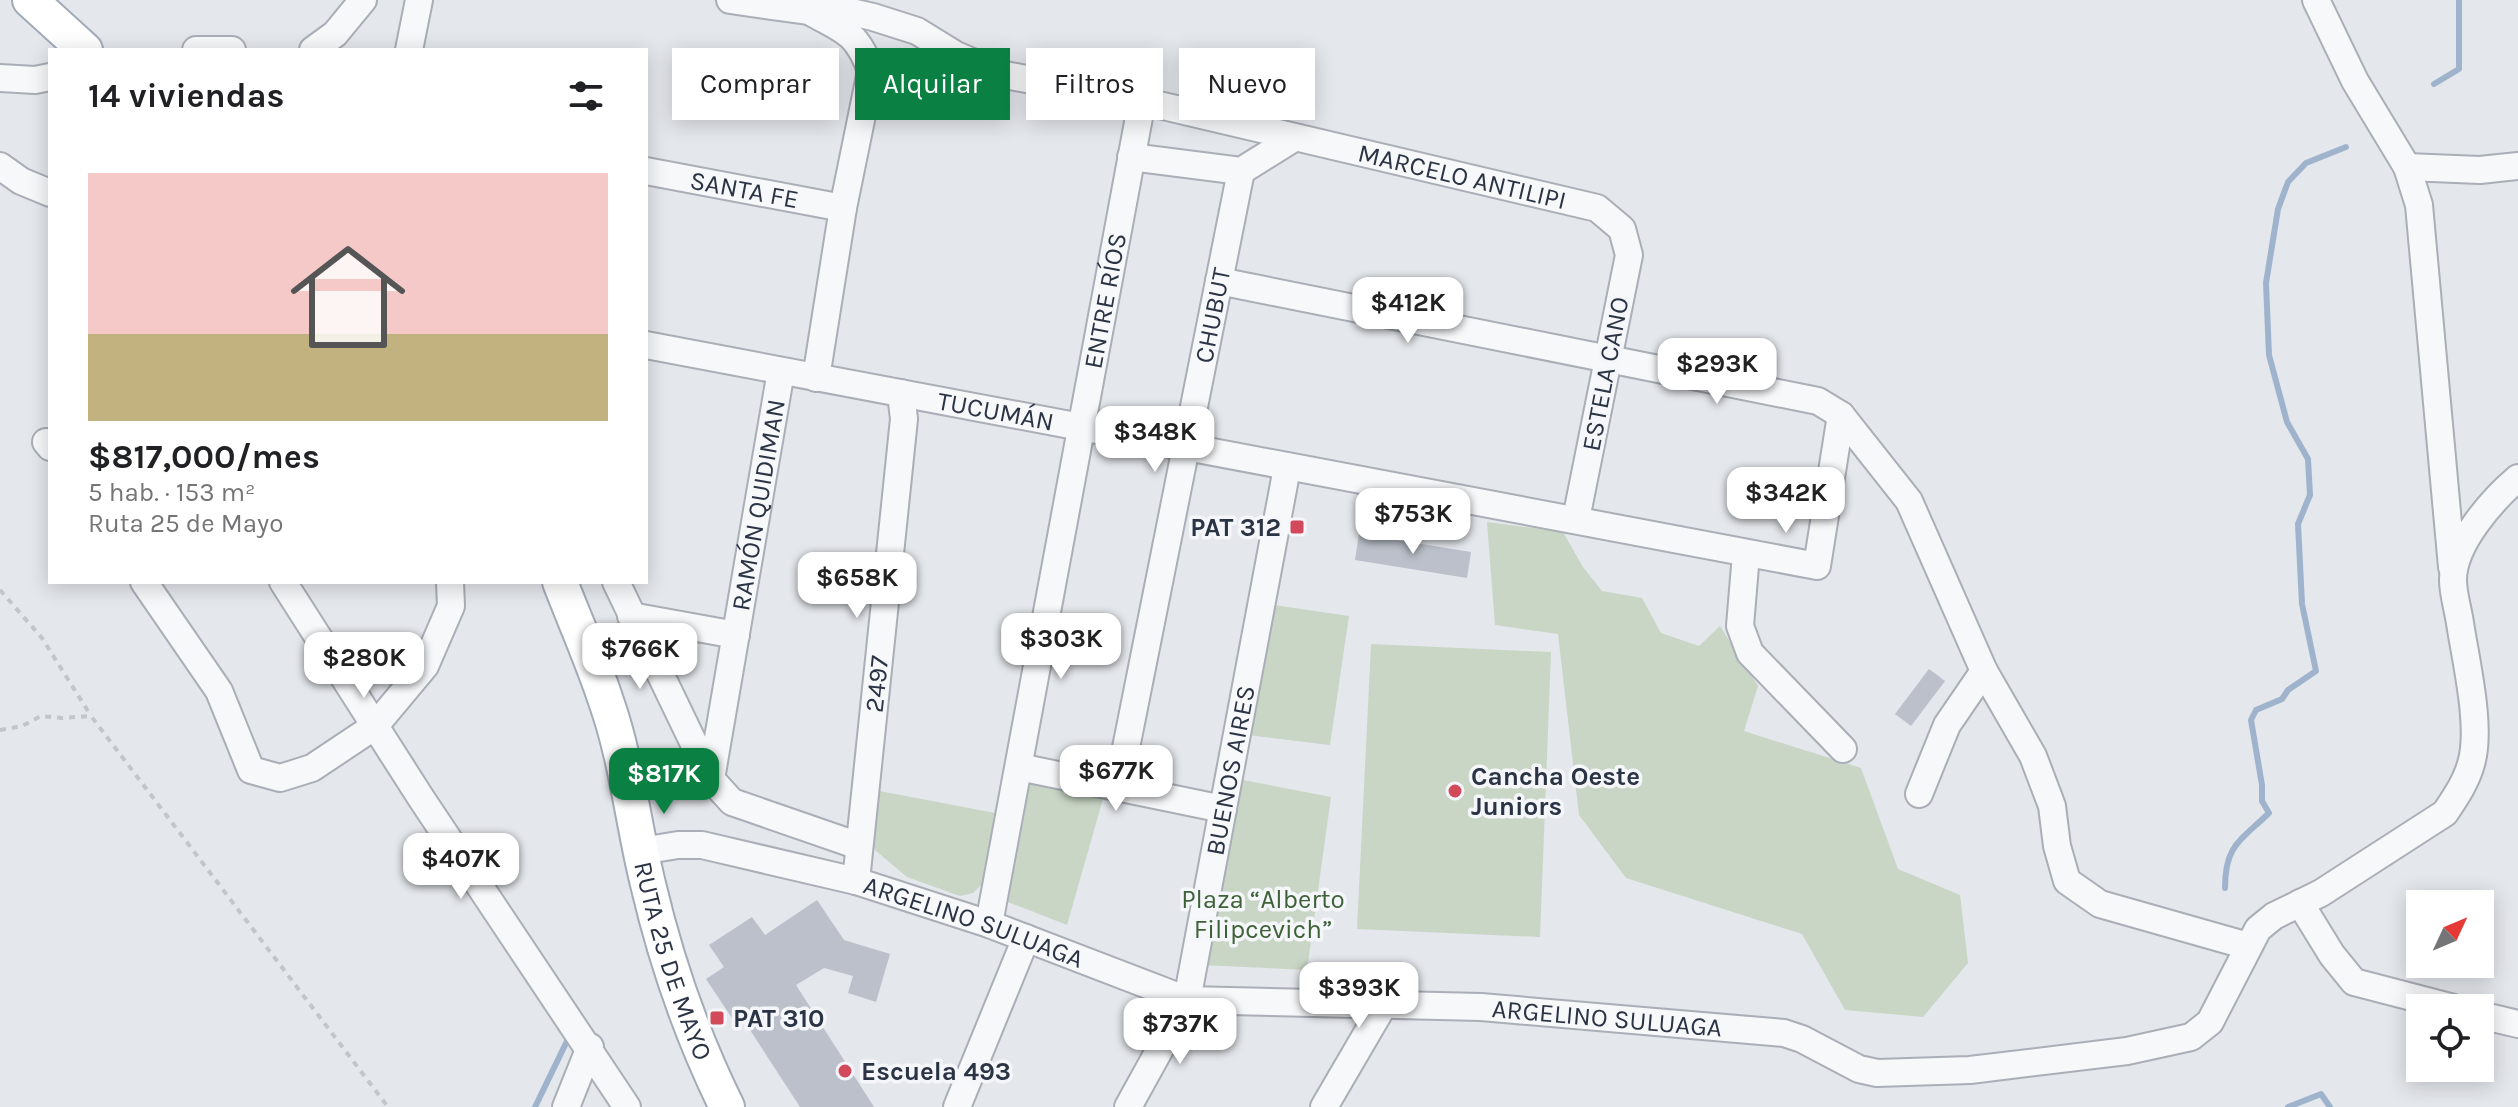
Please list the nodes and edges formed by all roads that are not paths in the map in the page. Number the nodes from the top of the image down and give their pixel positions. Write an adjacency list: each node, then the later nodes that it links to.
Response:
1 (30, 0): 7 (main road)
2 (363, 0): 8 (street)
3 (419, 0): 9 (street)
4 (730, 0): 6 (street, MARCELO ANTILIPI)
5 (2316, 0): 19 (street, ARGELINO SULUAGA)
6 (808, 11): 12 (street, MARCELO ANTILIPI); 23 (street, RAMÓN QUIDIMAN)
7 (83, 48)
8 (316, 48)
9 (409, 48)
10 (48, 77): 11 (street)
11 (0, 78)
12 (1026, 79)
13 (1163, 106): 15 (street, MARCELO ANTILIPI)
14 (1138, 120): 16 (street, ENTRE RÍOS)
15 (1294, 138): 21 (street); 24 (street, MARCELO ANTILIPI)
16 (1131, 157): 21 (street); 32 (street, ENTRE RÍOS)
17 (0, 166): 22 (street)
18 (2518, 166): 19 (street)
19 (2407, 167): 38 (street, ARGELINO SULUAGA)
20 (648, 171): 23 (street, SANTA FE)
21 (1241, 171): 25 (street, CHUBUT)
22 (48, 192)
23 (843, 208): 29 (street, RAMÓN QUIDIMAN)
24 (1622, 229): 27 (street, ESTELA CANO)
25 (1219, 281): 27 (street); 33 (street, CHUBUT)
26 (648, 345): 28 (street, TUCUMÁN)
27 (1608, 359): 31 (street); 36 (street, ESTELA CANO)
28 (781, 371): 29 (street, TUCUMÁN); 45 (street, RAMÓN QUIDIMAN)
29 (816, 378): 30 (street, TUCUMÁN)
30 (901, 393): 32 (street, TUCUMÁN); 54 (street, 2497)
31 (1841, 415): 37 (street, TUCUMÁN); 46 (street)
32 (1082, 429): 33 (street, TUCUMÁN); 49 (street, ENTRE RÍOS)
33 (1186, 449): 34 (street, TUCUMÁN); 51 (street, CHUBUT)
34 (1287, 468): 36 (street, TUCUMÁN); 53 (street, BUENOS AIRES)
35 (2518, 478): 38 (street)
36 (1576, 519): 37 (street, TUCUMÁN)
37 (1746, 554): 48 (street)
38 (2453, 579): 57 (street, ARGELINO SULUAGA)
39 (145, 584): 47 (street)
40 (284, 584): 47 (street)
41 (561, 584): 55 (main road, RUTA 25 DE MAYO)
42 (617, 584): 44 (street)
43 (451, 594): 47 (street)
44 (631, 616): 45 (street); 50 (street)
45 (736, 635): 50 (street, RAMÓN QUIDIMAN)
46 (1984, 671): 52 (street); 60 (street)
47 (375, 726): 66 (street)
48 (1843, 749)
49 (1019, 767): 51 (street); 58 (street, ENTRE RÍOS)
50 (711, 779): 54 (street)
51 (1118, 788): 53 (street)
52 (1919, 794)
53 (1223, 809): 62 (street, BUENOS AIRES)
54 (859, 846): 56 (street, 2497)
55 (641, 851): 56 (street, ARGELINO SULUAGA); 69 (main road, RUTA 25 DE MAYO)
56 (856, 881): 58 (street, ARGELINO SULUAGA)
57 (2300, 903): 60 (street, ARGELINO SULUAGA); 61 (street)
58 (989, 924): 59 (street, ARGELINO SULUAGA)
59 (1026, 938): 62 (street, ARGELINO SULUAGA); 70 (street)
60 (2248, 946): 63 (street, ARGELINO SULUAGA)
61 (2406, 996)
62 (1187, 1000): 63 (street, ARGELINO SULUAGA); 71 (street, BUENOS AIRES)
63 (1383, 1006): 72 (street)
64 (2494, 1018): 65 (street)
65 (2518, 1024)
66 (590, 1047): 67 (street); 68 (street)
67 (566, 1107)
68 (627, 1107)
69 (727, 1107)
70 (957, 1107)
71 (1128, 1107)
72 (1324, 1107)

